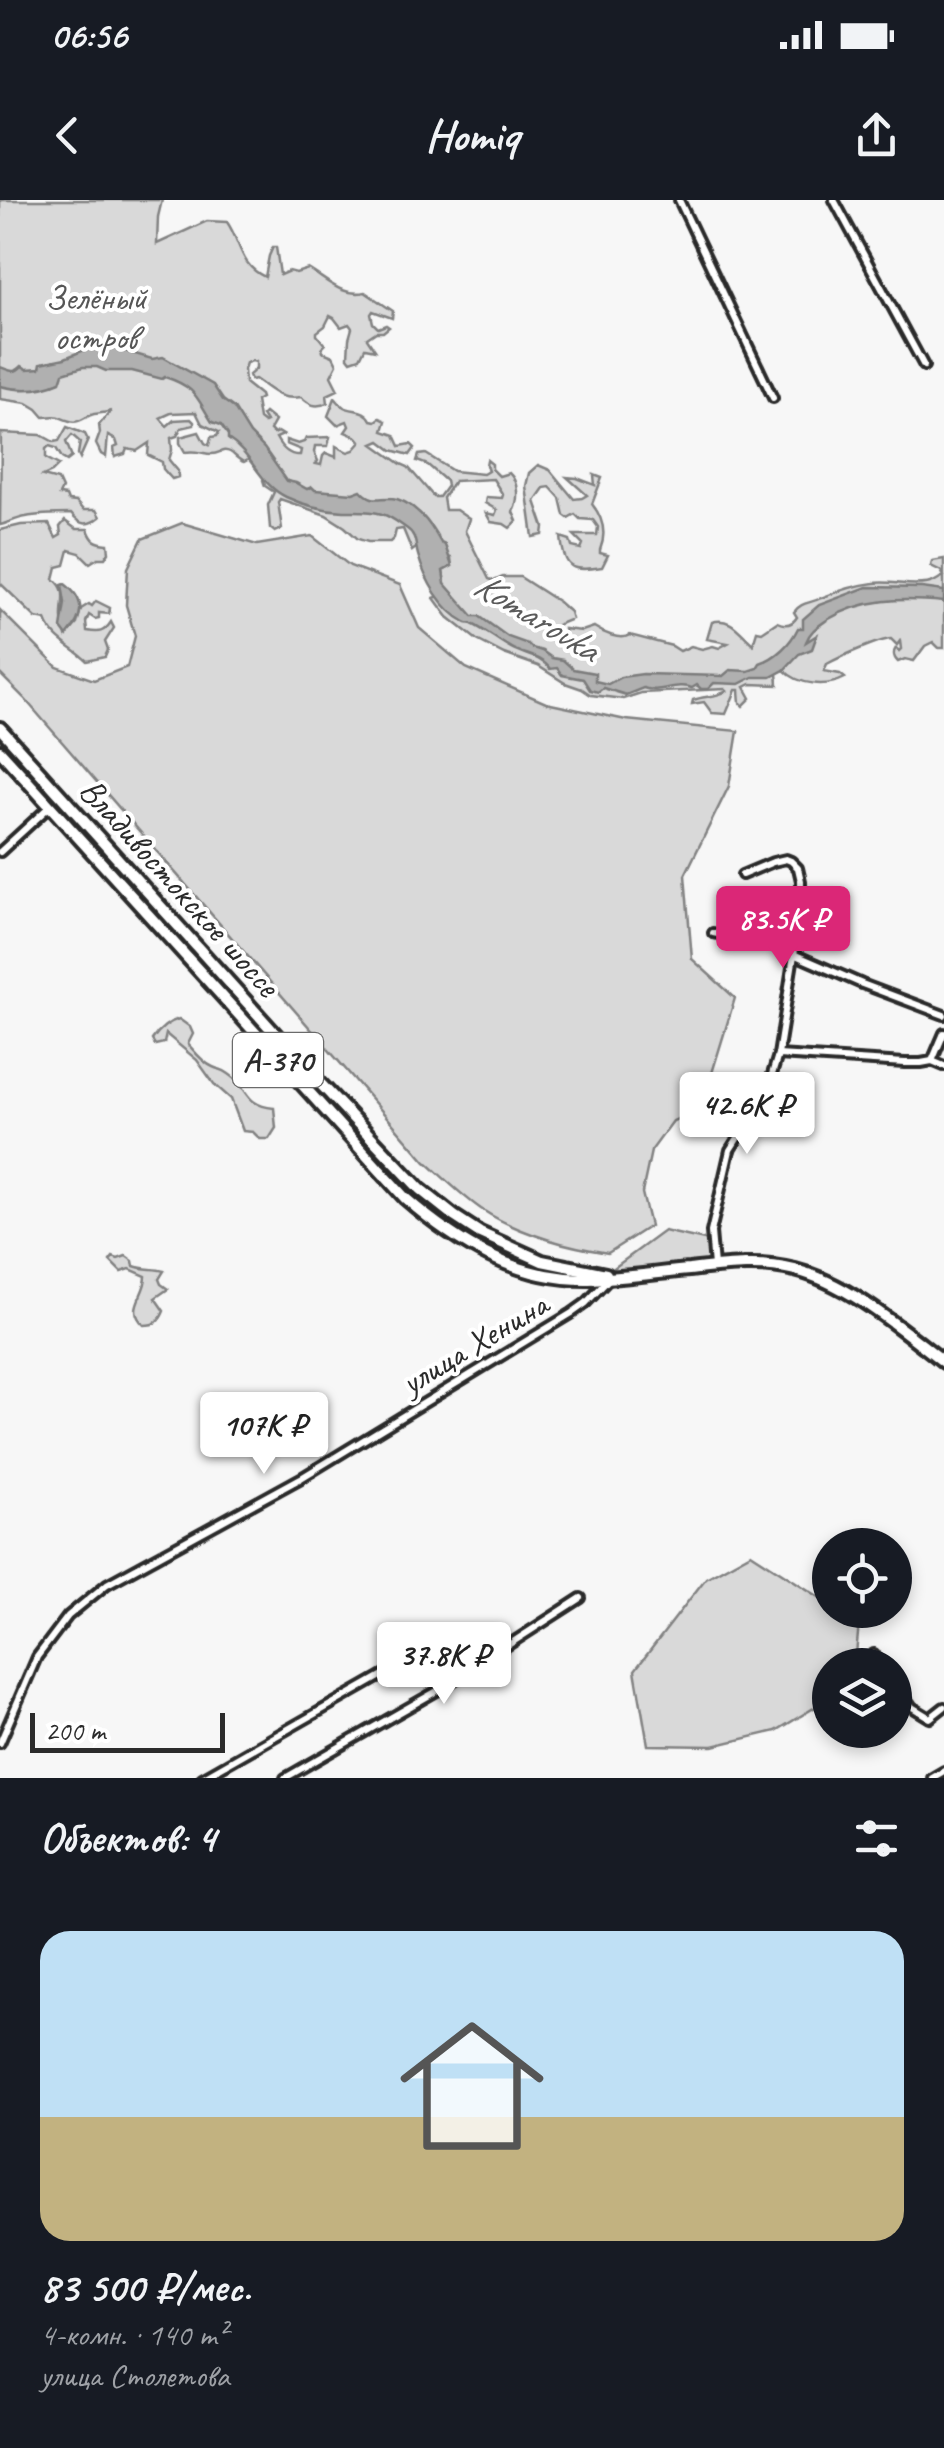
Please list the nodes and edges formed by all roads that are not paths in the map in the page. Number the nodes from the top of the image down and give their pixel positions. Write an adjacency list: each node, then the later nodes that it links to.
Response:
1 (679, 200): 4 (street)
2 (834, 200): 3 (street)
3 (924, 366)
4 (773, 398)
5 (0, 728): 17 (highway, Владивостокское шоссе / А-370)
6 (0, 751): 7 (highway, Владивостокское шоссе / А-370)
7 (50, 806): 8 (street); 18 (highway, Владивостокское шоссе / А-370)
8 (0, 852)
9 (742, 875): 11 (street)
10 (713, 933): 11 (street)
11 (794, 956): 12 (street); 14 (street)
12 (944, 1016)
13 (944, 1034): 15 (street)
14 (778, 1055): 15 (street); 19 (street)
15 (932, 1060): 16 (street)
16 (944, 1066)
17 (402, 1171): 18 (highway); 20 (highway, Владивостокское шоссе / А-370)
18 (391, 1183): 20 (highway, Владивостокское шоссе / А-370)
19 (714, 1267): 20 (highway, Владивостокское шоссе / А-370); 21 (highway, Владивостокское шоссе / А-370)
20 (611, 1277): 26 (street, улица Хенина)
21 (944, 1362)
22 (581, 1598): 29 (street)
23 (412, 1658): 28 (street)
24 (912, 1706): 25 (street)
25 (944, 1707)
26 (0, 1742)
27 (944, 1771): 30 (street)
28 (202, 1778)
29 (285, 1778)
30 (932, 1778)

